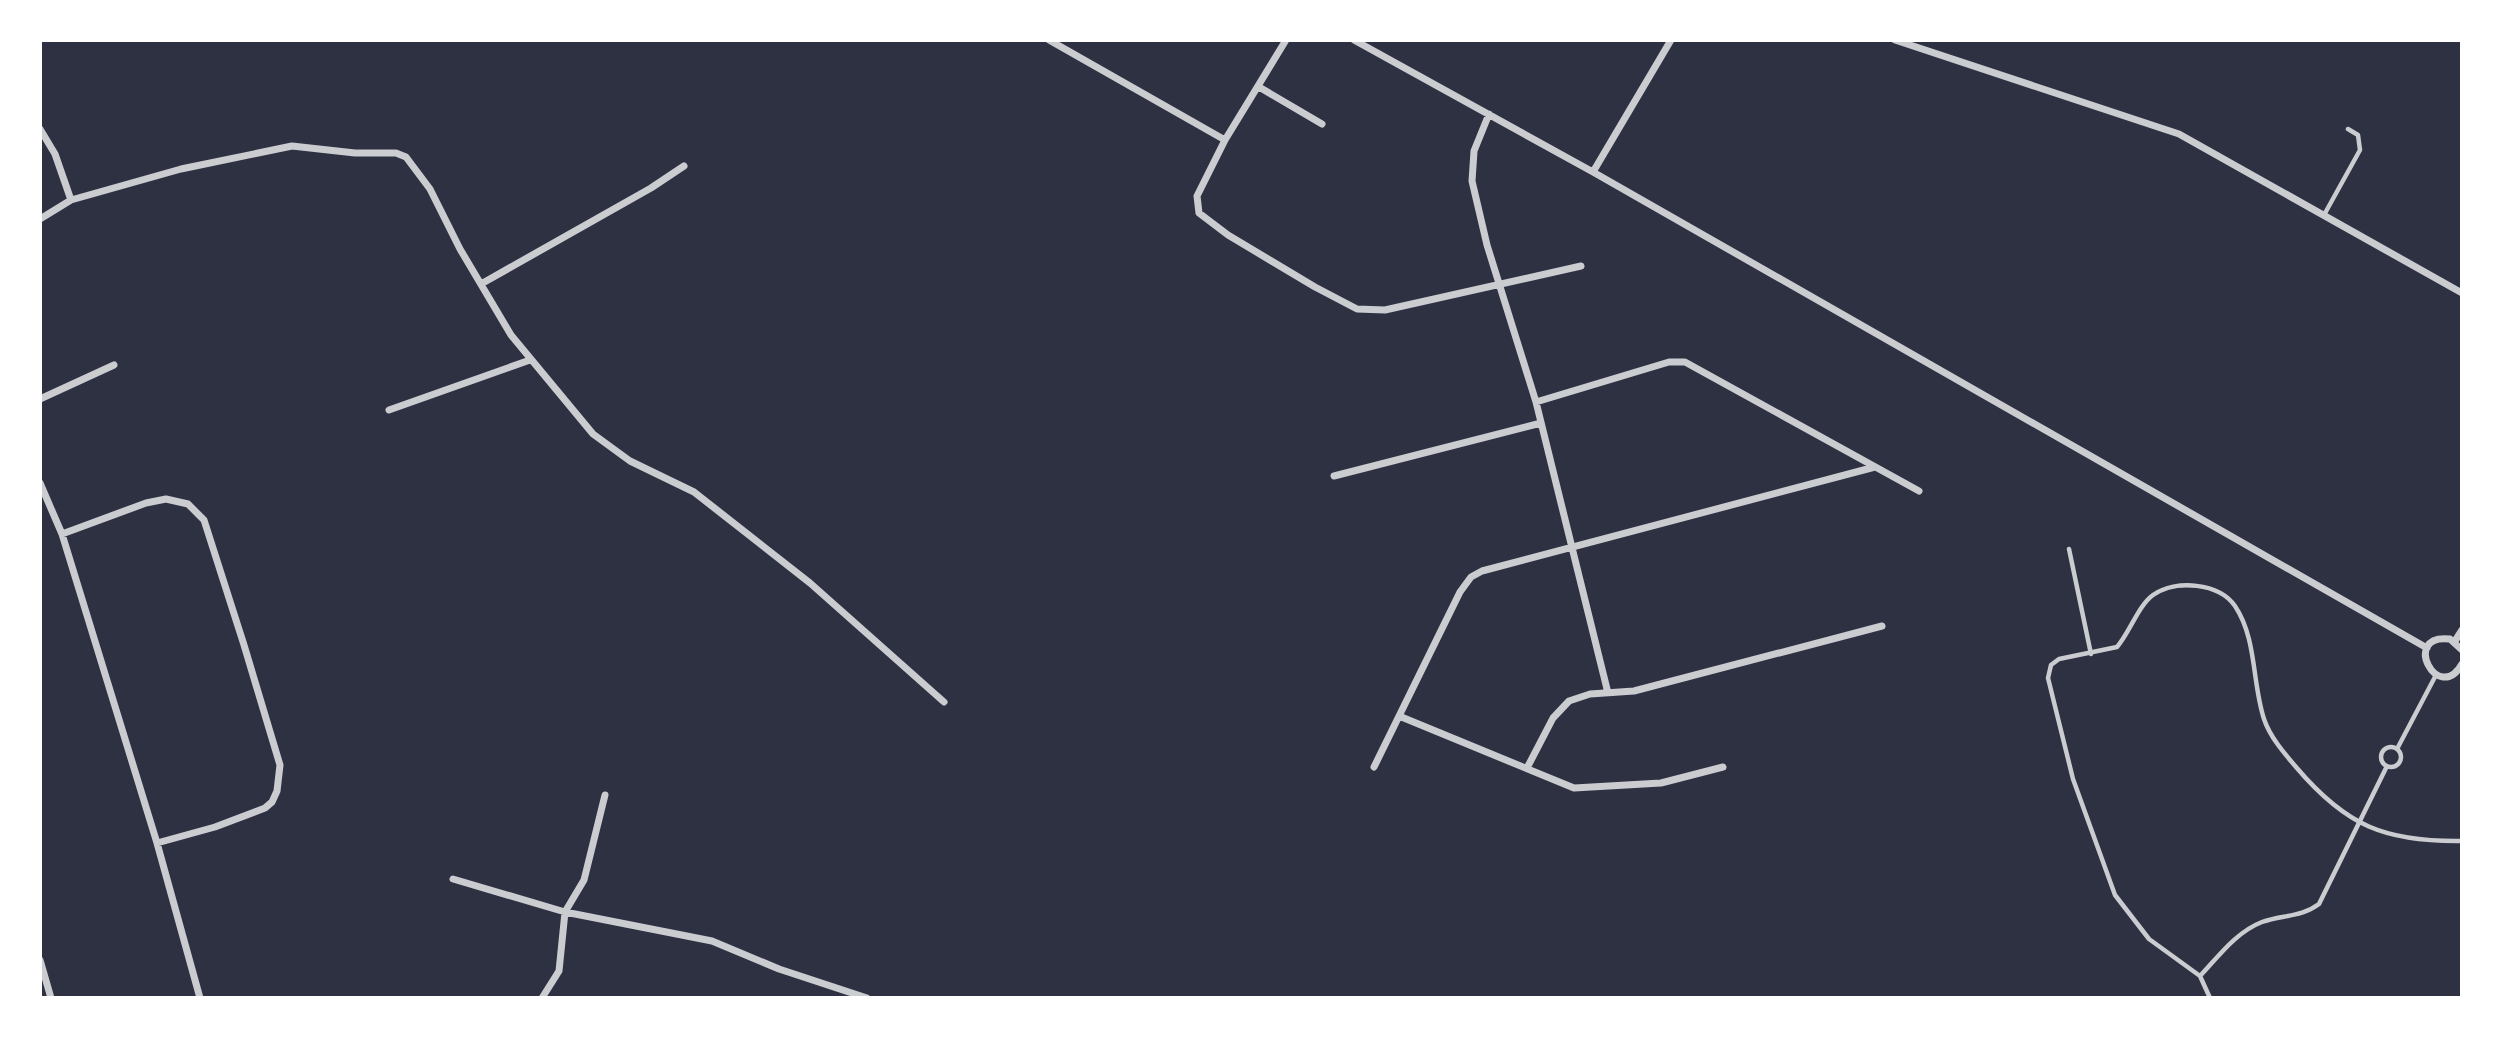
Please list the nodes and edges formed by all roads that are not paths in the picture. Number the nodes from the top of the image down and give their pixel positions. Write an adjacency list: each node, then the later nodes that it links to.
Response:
1 (1049, 40): 11 (street)
2 (1286, 40): 6 (street)
3 (1354, 40): 7 (street)
4 (1671, 40): 13 (street)
5 (1895, 40): 15 (street)
6 (1259, 86): 8 (street); 11 (street)
7 (1489, 114): 13 (street); 18 (street)
8 (1322, 124)
9 (2348, 128): 15 (lane)
10 (40, 129): 14 (street)
11 (1225, 140): 18 (street)
12 (684, 166): 19 (street)
13 (1593, 172): 37 (street)
14 (71, 200): 16 (street); 19 (street)
15 (2323, 215): 20 (street)
16 (40, 219)
17 (1581, 266): 18 (street)
18 (1500, 283): 24 (street)
19 (481, 284): 21 (street)
20 (2462, 293)
21 (530, 360): 25 (street); 43 (street)
22 (114, 365): 23 (street)
23 (40, 399)
24 (1536, 402): 26 (street); 27 (street)
25 (389, 410)
26 (1541, 423): 28 (street); 32 (street)
27 (1875, 467): 30 (street); 32 (street)
28 (1334, 476)
29 (40, 483): 31 (street)
30 (1919, 491)
31 (62, 534): 53 (street); 53 (street)
32 (1570, 547): 42 (street); 44 (street)
33 (2069, 549): 39 (lane)
34 (1882, 626): 42 (street)
35 (2462, 630): 36 (street)
36 (2455, 641): 37 (street); 38 (street)
37 (2427, 648): 41 (street)
38 (2462, 650)
39 (2091, 653): 51 (lane); 57 (lane)
40 (2462, 664): 41 (street)
41 (2435, 674): 45 (lane)
42 (1608, 693): 49 (street)
43 (944, 702)
44 (1399, 716): 46 (street); 49 (street)
45 (2397, 749): 47 (lane); 47 (lane)
46 (1374, 766)
47 (2387, 766): 51 (lane)
48 (1723, 767): 49 (street)
49 (1527, 768)
50 (604, 795): 55 (street)
51 (2359, 825): 52 (lane); 57 (lane)
52 (2462, 841)
53 (157, 843): 60 (street)
54 (453, 879): 55 (street)
55 (565, 912): 58 (street); 61 (street)
56 (40, 960): 59 (street)
57 (2200, 976): 62 (lane)
58 (547, 996)
59 (51, 998)
60 (200, 998)
61 (867, 998)
62 (2210, 998)

